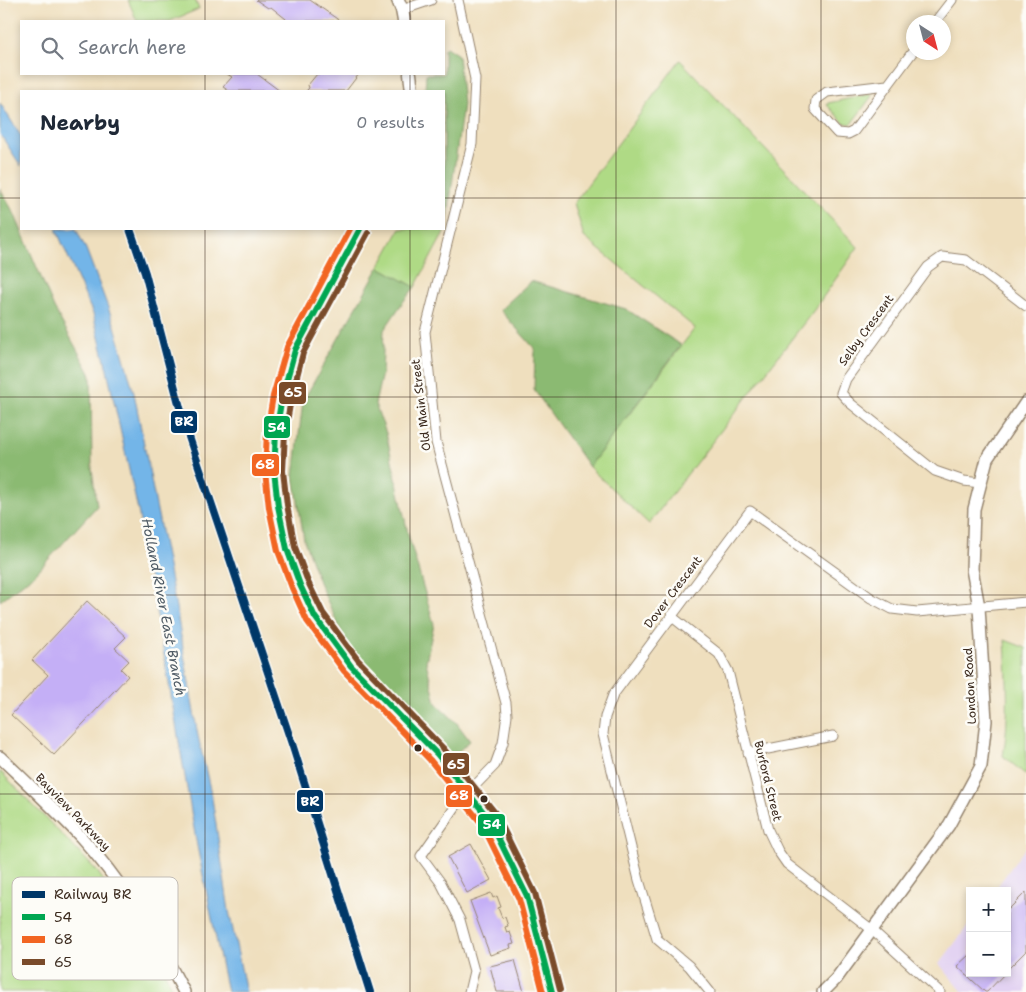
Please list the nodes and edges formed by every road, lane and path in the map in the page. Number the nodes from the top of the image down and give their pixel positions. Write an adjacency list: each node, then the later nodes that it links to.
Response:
1 (430, 0): 4 (street)
2 (458, 0): 20 (street, Old Main Street)
3 (952, 0): 5 (street)
4 (401, 10)
5 (940, 15)
6 (906, 60): 8 (street)
7 (410, 75): 9 (main road)
8 (887, 85): 8 (street)
9 (412, 90)
10 (359, 230): 20 (main road)
11 (1026, 306): 13 (street, Selby Crescent)
12 (1026, 402): 13 (street, London Road)
13 (980, 483): 15 (street, London Road)
14 (1026, 602): 15 (street)
15 (979, 607): 16 (street, Dover Crescent); 22 (street, London Road)
16 (671, 616): 18 (street, Burford Street); 27 (street, Dover Crescent)
17 (833, 736): 18 (street)
18 (748, 753): 22 (street, Burford Street)
19 (0, 757): 21 (street, Bayview Parkway)
20 (468, 792): 25 (street, Old Main Street); 26 (main road)
21 (113, 877)
22 (871, 930): 28 (street, London Road); 29 (street, Burford Street)
23 (178, 980): 24 (street, Bayview Parkway)
24 (184, 992)
25 (469, 992)
26 (552, 992)
27 (710, 992)
28 (822, 992)
29 (940, 992)

